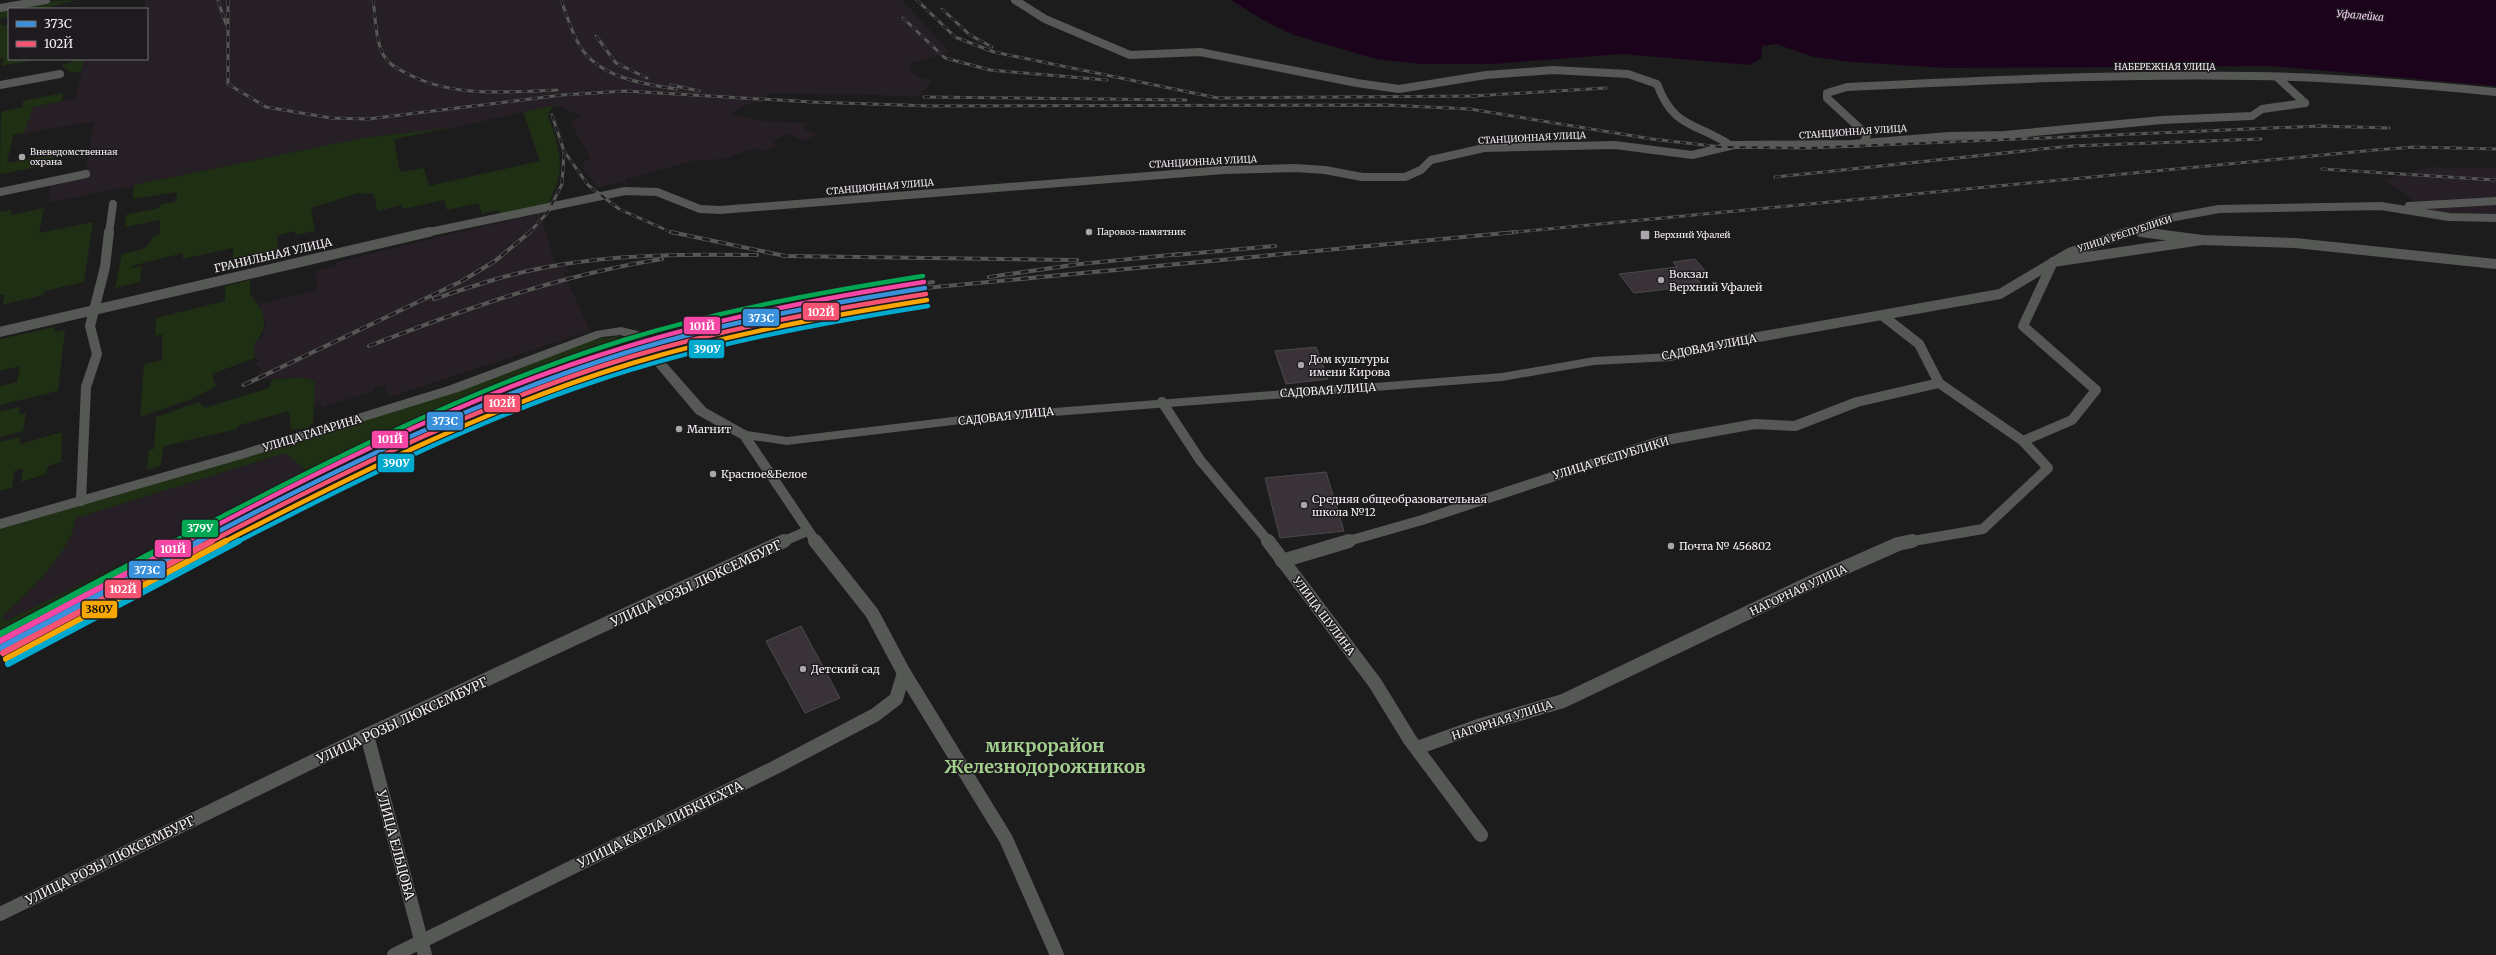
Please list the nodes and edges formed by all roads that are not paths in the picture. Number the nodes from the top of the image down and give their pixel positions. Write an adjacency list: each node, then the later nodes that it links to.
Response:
1 (46, 0): 3 (street)
2 (1015, 0): 9 (street)
3 (0, 8)
4 (60, 74): 6 (street)
5 (2277, 77): 7 (street, НАБЕРЕЖНАЯ УЛИЦА); 8 (street, СТАНЦИОННАЯ УЛИЦА); 8 (street, НАБЕРЕЖНАЯ УЛИЦА)
6 (0, 85)
7 (2496, 92)
8 (1864, 142): 9 (street, СТАНЦИОННАЯ УЛИЦА)
9 (1730, 145): 14 (street, СТАНЦИОННАЯ УЛИЦА)
10 (86, 174): 11 (street)
11 (0, 192)
12 (2496, 200): 15 (street)
13 (113, 204): 21 (street)
14 (552, 206): 21 (street, ГРАНИЛЬНАЯ УЛИЦА)
15 (2381, 206): 16 (street, УЛИЦА РЕСПУБЛИКИ); 17 (street, УЛИЦА РЕСПУБЛИКИ)
16 (2496, 218)
17 (2133, 230): 18 (street); 19 (street, УЛИЦА РЕСПУБЛИКИ)
18 (2202, 240): 19 (street); 20 (street)
19 (2053, 262): 22 (street, УЛИЦА РЕСПУБЛИКИ); 29 (street)
20 (2496, 264)
21 (93, 309): 24 (street, ГРАНИЛЬНАЯ УЛИЦА); 30 (street)
22 (1910, 311): 23 (street, САДОВАЯ УЛИЦА)
23 (1883, 316): 25 (street, САДОВАЯ УЛИЦА); 26 (street)
24 (0, 332)
25 (1730, 342): 27 (street, САДОВАЯ УЛИЦА)
26 (1939, 383): 29 (street); 33 (street, УЛИЦА РЕСПУБЛИКИ)
27 (1162, 402): 28 (street, САДОВАЯ УЛИЦА); 33 (street, УЛИЦА ШУЛИНА)
28 (744, 435): 30 (street, УЛИЦА ГАГАРИНА); 32 (street)
29 (2023, 441): 36 (street, НАГОРНАЯ УЛИЦА)
30 (81, 501): 31 (street, УЛИЦА ГАГАРИНА)
31 (0, 524)
32 (808, 531): 34 (street); 35 (street, УЛИЦА РОЗЫ ЛЮКСЕМБУРГ)
33 (1282, 561): 36 (street, УЛИЦА ШУЛИНА)
34 (904, 673): 39 (street, УЛИЦА КАРЛА ЛИБКНЕХТА); 41 (street)
35 (367, 735): 38 (street, УЛИЦА РОЗЫ ЛЮКСЕМБУРГ); 39 (street, УЛИЦА ЕЛЬЦОВА)
36 (1417, 748): 37 (street, УЛИЦА ШУЛИНА)
37 (1481, 835)
38 (0, 914)
39 (423, 948): 40 (street, УЛИЦА КАРЛА ЛИБКНЕХТА)
40 (394, 955)
41 (1057, 955)

